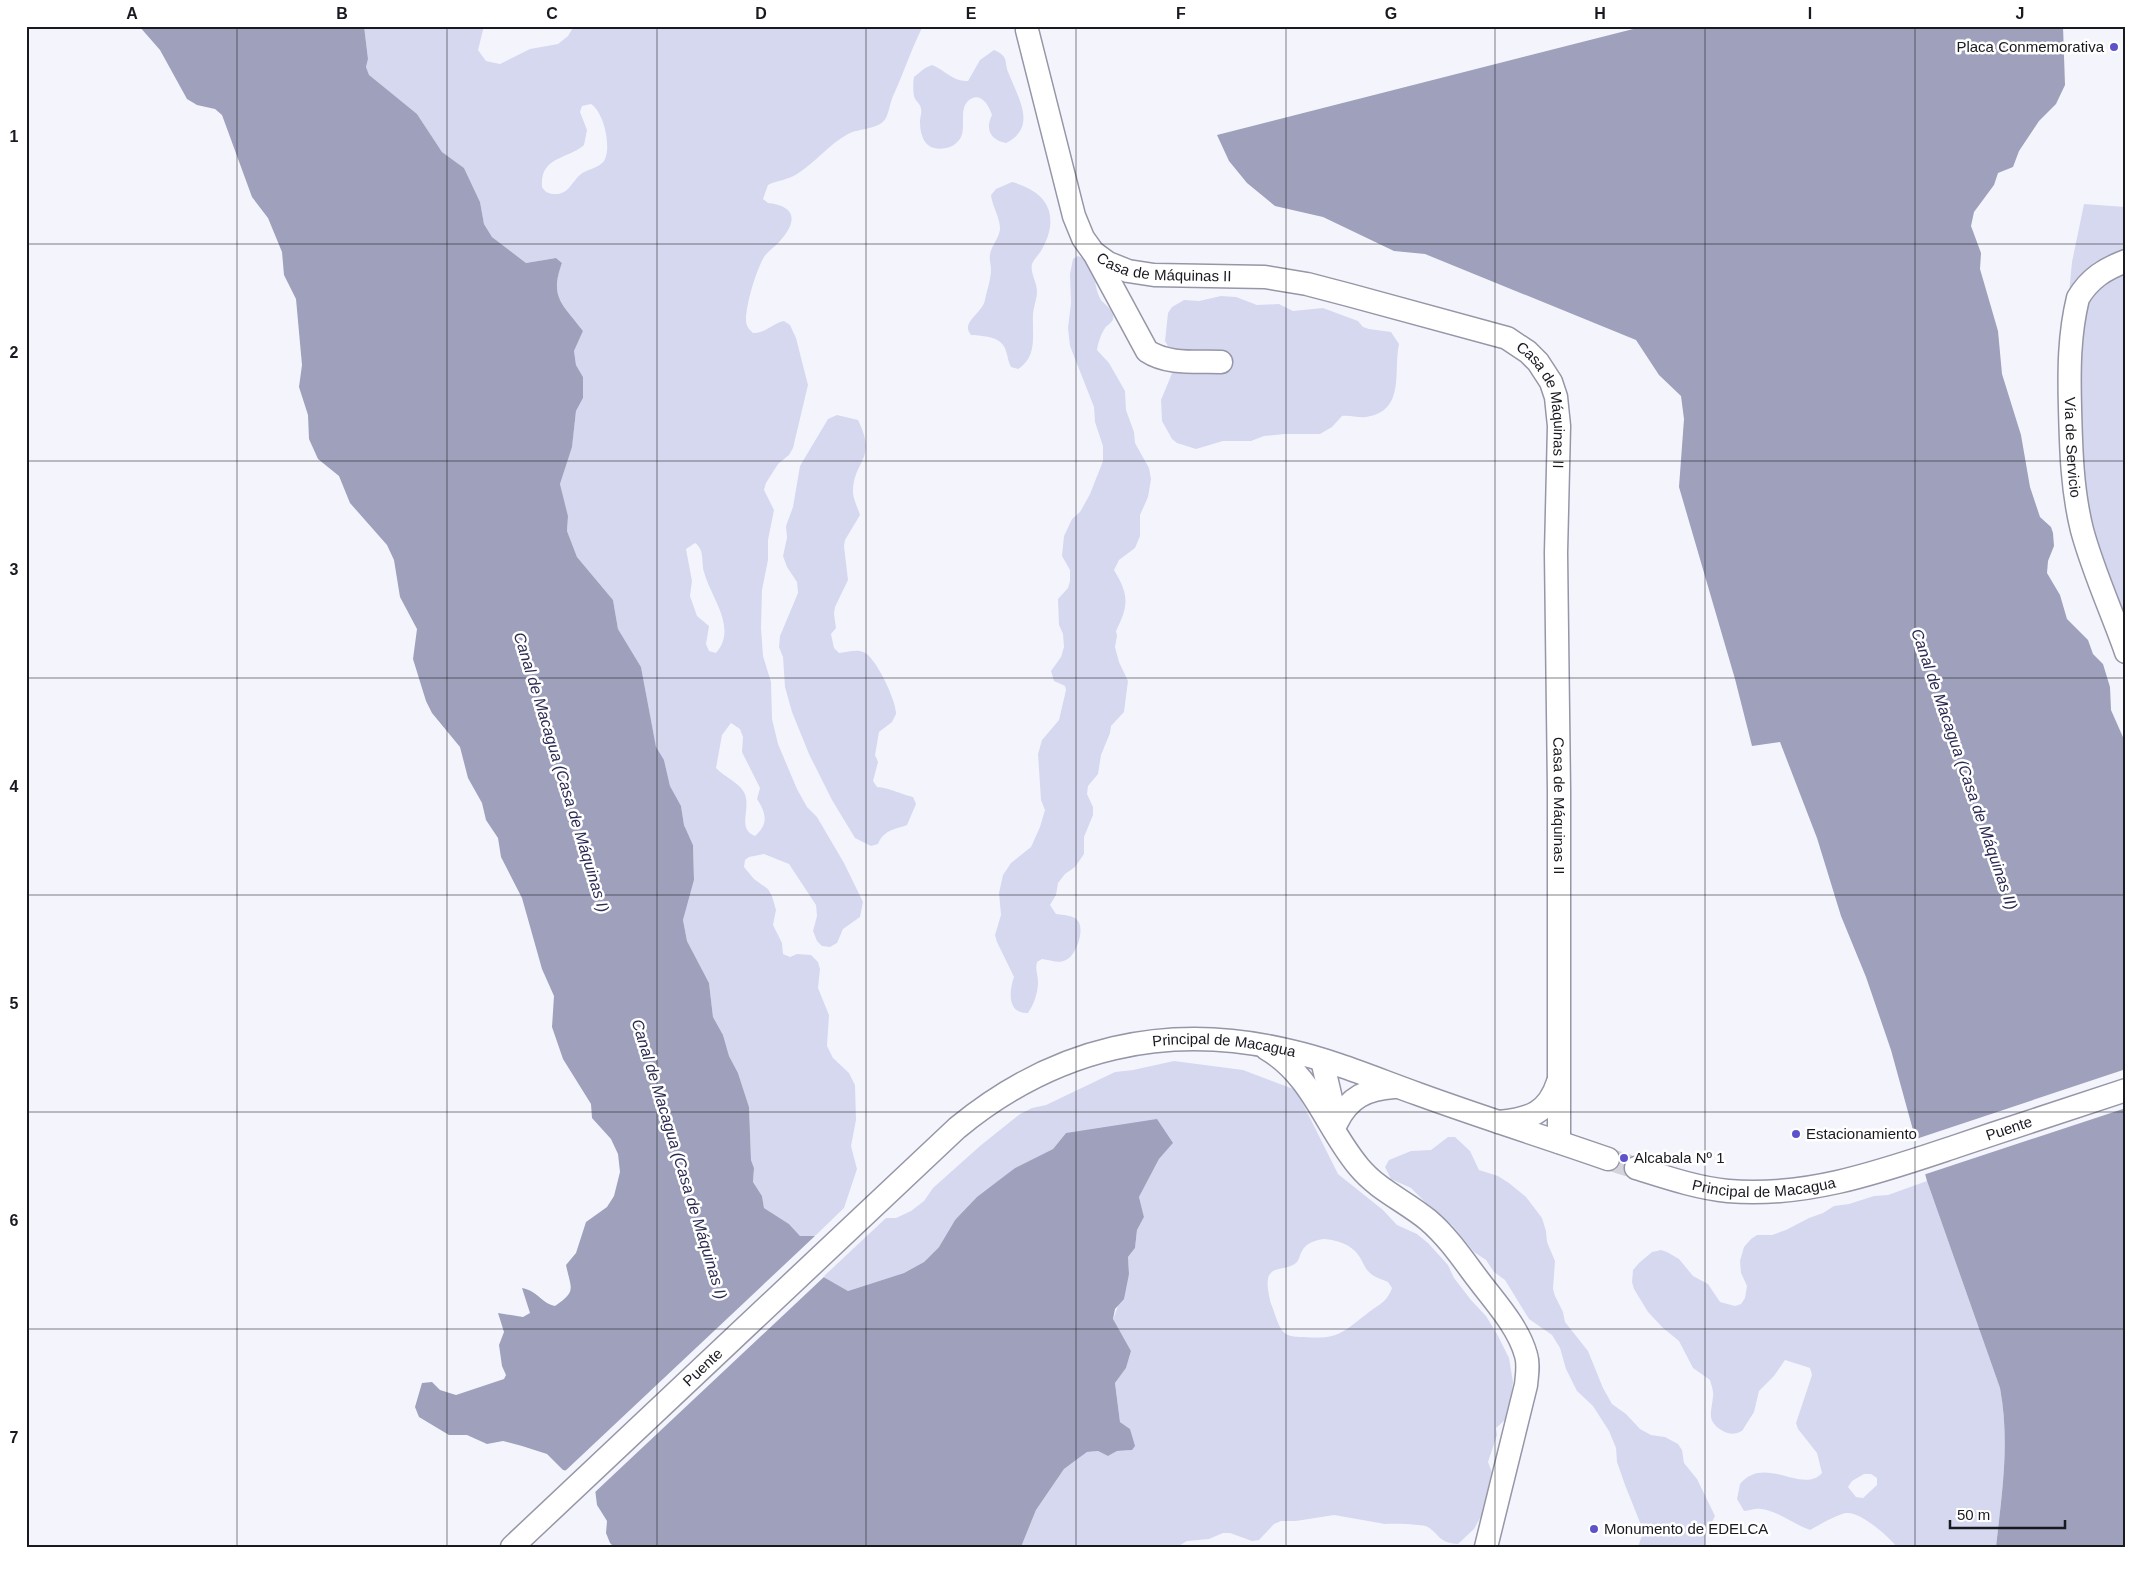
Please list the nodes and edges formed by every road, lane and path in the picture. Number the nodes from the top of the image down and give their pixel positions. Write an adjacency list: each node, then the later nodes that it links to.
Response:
1 (1028, 30): 2 (street, Casa de Máquinas II)
2 (1093, 252): 4 (street); 8 (street, Casa de Máquinas II)
3 (2126, 261): 5 (street, Vía de Servicio)
4 (1221, 362)
5 (2126, 652)
6 (1259, 1044): 7 (street, Principal de Macagua); 14 (street); 18 (street, Principal de Macagua)
7 (1322, 1060): 9 (street, Principal de Macagua); 11 (street)
8 (1559, 1081): 12 (street); 13 (street, Casa de Máquinas II)
9 (1396, 1087): 11 (street); 12 (street, Principal de Macagua)
10 (2126, 1090): 16 (street, Puente)
11 (1337, 1122): 14 (street)
12 (1497, 1122): 13 (street, Principal de Macagua)
13 (1558, 1142): 15 (street, Principal de Macagua)
14 (1344, 1145): 20 (street)
15 (1608, 1159)
16 (1893, 1167): 17 (street, Principal de Macagua)
17 (1636, 1168)
18 (875, 1205): 19 (street, Puente)
19 (512, 1547)
20 (1486, 1547)

